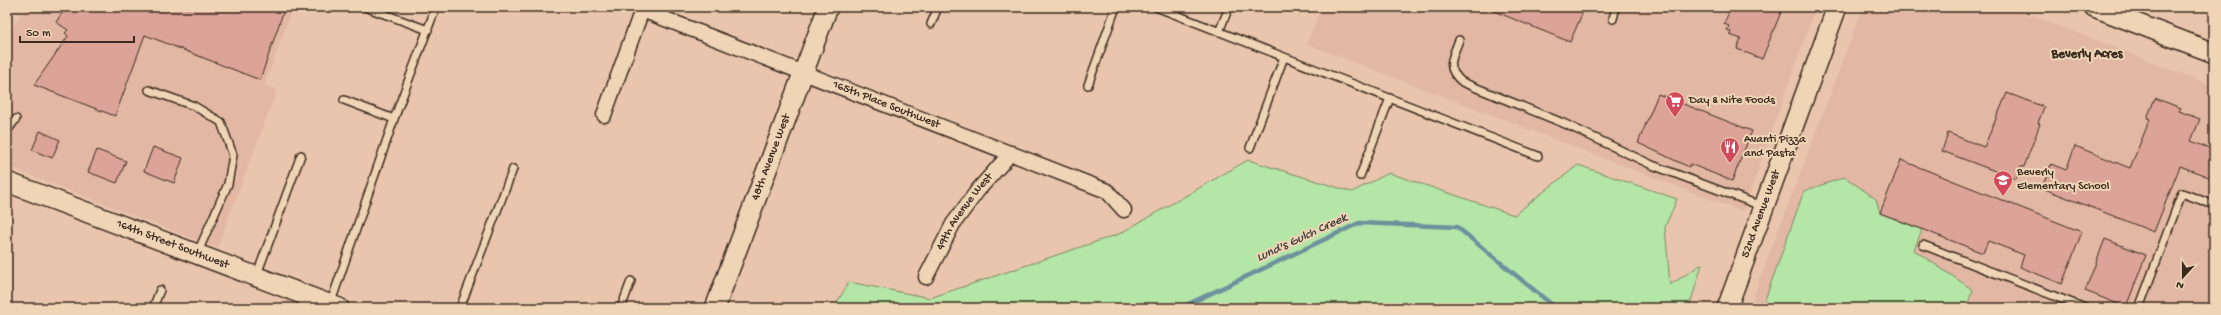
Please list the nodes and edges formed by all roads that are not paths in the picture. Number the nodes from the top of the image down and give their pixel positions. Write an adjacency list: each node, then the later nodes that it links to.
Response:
1 (365, 7): 14 (lane)
2 (436, 7): 14 (lane)
3 (828, 7): 19 (street, 48th Avenue West)
4 (938, 7): 13 (lane)
5 (1116, 7): 20 (lane)
6 (1156, 7): 15 (lane)
7 (1229, 7): 15 (lane)
8 (1616, 7): 12 (lane)
9 (2094, 7): 17 (street)
10 (642, 8): 19 (street, 165th Place Southwest); 24 (street)
11 (1833, 8): 36 (street, 52nd Avenue West)
12 (1613, 18)
13 (931, 24)
14 (428, 30): 26 (lane)
15 (1219, 32): 18 (lane)
16 (1459, 40): 36 (lane)
17 (2214, 53)
18 (1284, 57): 22 (lane); 28 (lane)
19 (804, 74): 29 (street, 165th Place Southwest); 49 (street, 48th Avenue West)
20 (1088, 85)
21 (149, 90): 39 (lane)
22 (1390, 98): 31 (lane); 33 (lane)
23 (344, 100): 26 (lane)
24 (604, 115)
25 (16, 119): 27 (lane)
26 (394, 119): 45 (lane)
27 (7, 131)
28 (1250, 148)
29 (1011, 153): 37 (street, 165th Place Southwest); 41 (street, 49th Avenue West)
30 (301, 155): 40 (lane)
31 (1538, 156)
32 (513, 169): 47 (lane)
33 (1360, 176)
34 (7, 182): 39 (street, 164th Street Southwest)
35 (2214, 205): 52 (lane)
36 (1764, 207): 50 (street, 52nd Avenue West)
37 (1124, 210)
38 (1923, 245): 51 (lane)
39 (197, 254): 40 (street, 164th Street Southwest)
40 (256, 277): 44 (street, 164th Street Southwest)
41 (926, 277)
42 (631, 281): 48 (lane)
43 (160, 290): 46 (lane)
44 (307, 302): 45 (street, 164th Street Southwest)
45 (333, 307)
46 (153, 308)
47 (460, 308)
48 (621, 308)
49 (715, 308)
50 (1727, 308)
51 (2085, 308)
52 (2139, 308)

